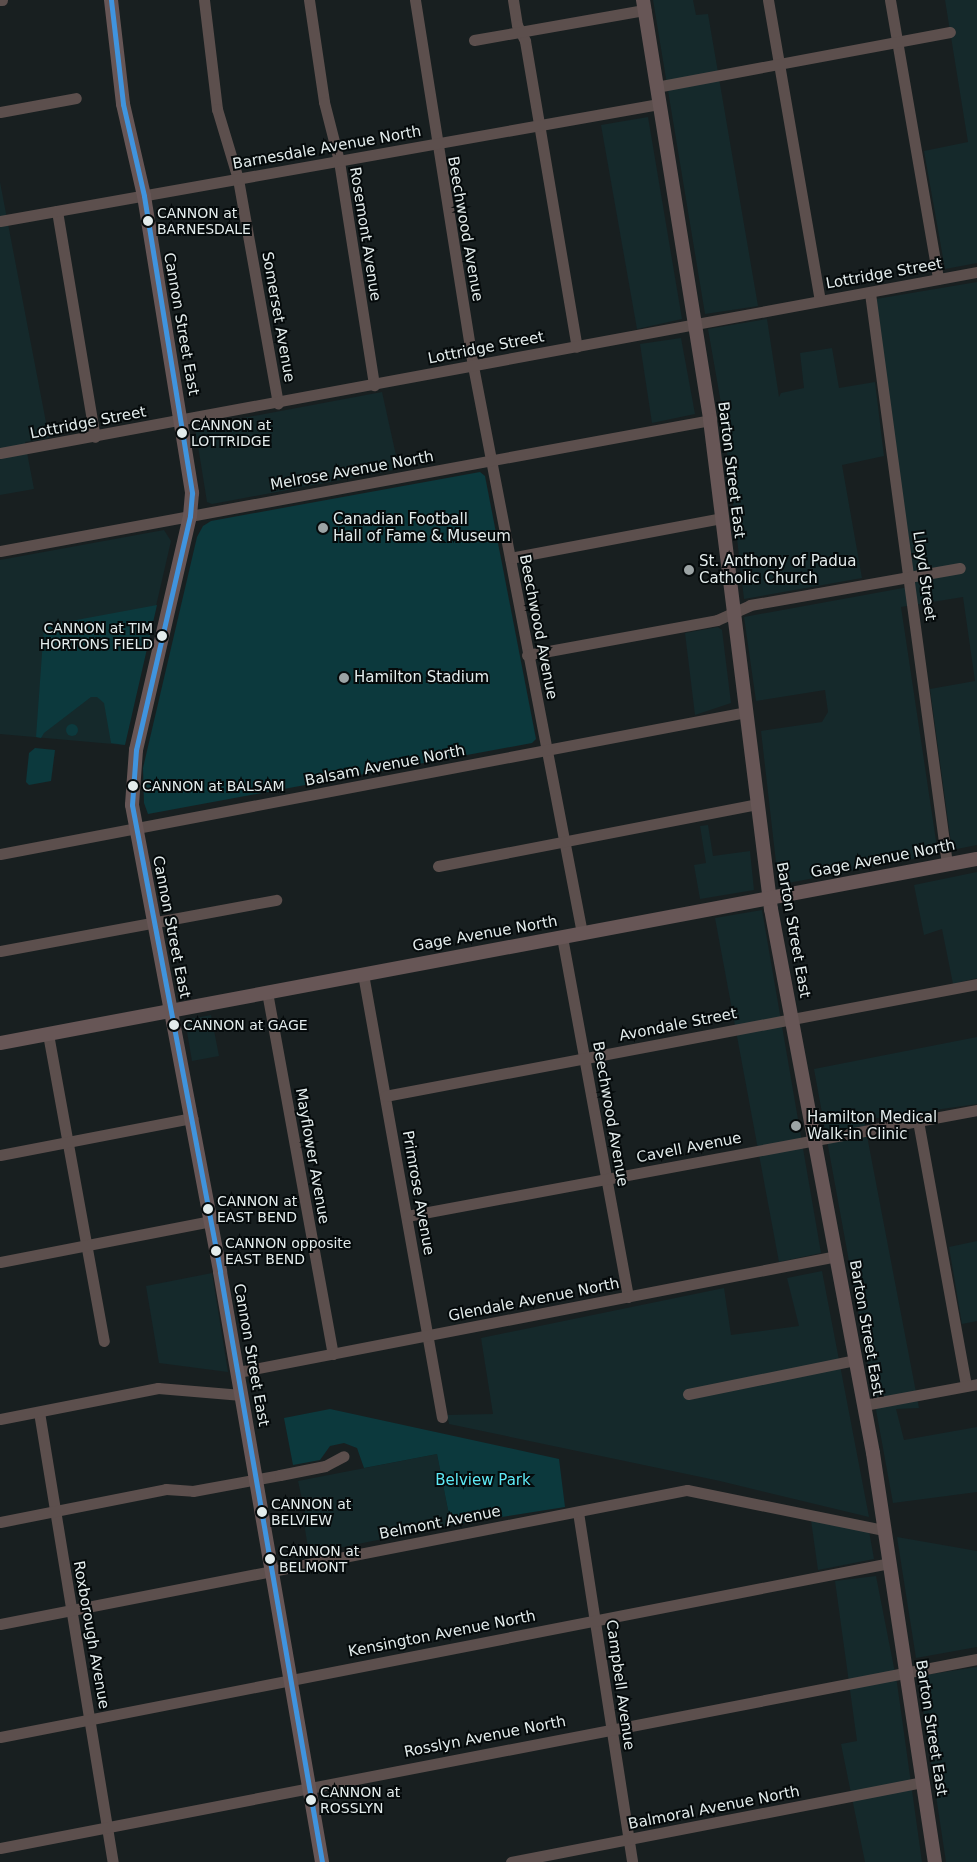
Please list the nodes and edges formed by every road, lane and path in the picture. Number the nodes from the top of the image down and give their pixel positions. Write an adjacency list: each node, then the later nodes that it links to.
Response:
1 (111, 0): 22 (main road, Cannon Street East)
2 (204, 0): 21 (street, Somerset Avenue)
3 (309, 0): 20 (street, Rosemont Avenue)
4 (415, 0): 19 (street, Beechwood Avenue)
5 (513, 0): 9 (street)
6 (768, 0): 13 (street)
7 (890, 0): 12 (street)
8 (644, 5): 9 (street); 14 (main road, Barton Street East)
9 (522, 31): 11 (street); 18 (street)
10 (950, 32): 12 (street)
11 (474, 40)
12 (897, 42): 13 (street); 26 (street)
13 (779, 64): 14 (street); 28 (street)
14 (656, 87): 16 (main road, Barton Street East)
15 (76, 98): 17 (street)
16 (659, 104): 18 (street, Barnesdale Avenue North); 29 (main road, Barton Street East)
17 (0, 112)
18 (539, 126): 19 (street, Barnesdale Avenue North); 30 (street)
19 (436, 145): 20 (street, Barnesdale Avenue North); 31 (street, Beechwood Avenue)
20 (338, 161): 21 (street, Barnesdale Avenue North); 32 (street, Rosemont Avenue)
21 (238, 179): 22 (street, Barnesdale Avenue North); 33 (street, Somerset Avenue)
22 (144, 196): 23 (street, Barnesdale Avenue North); 34 (main road, Cannon Street East)
23 (57, 211): 24 (street, Barnesdale Avenue North); 36 (street)
24 (0, 221)
25 (977, 272): 26 (street, Lottridge Street)
26 (938, 279): 27 (street, Lottridge Street)
27 (870, 292): 28 (street, Lottridge Street); 44 (street, Lloyd Street)
28 (820, 301): 29 (street, Lottridge Street)
29 (695, 324): 30 (street, Lottridge Street); 35 (main road, Barton Street East)
30 (577, 347): 31 (street, Lottridge Street)
31 (473, 366): 32 (street, Lottridge Street); 38 (street, Beechwood Avenue)
32 (374, 385): 33 (street, Lottridge Street)
33 (278, 403): 34 (street, Lottridge Street)
34 (181, 420): 36 (street, Lottridge Street); 39 (main road, Cannon Street East)
35 (710, 420): 38 (street, Melrose Avenue North); 40 (main road, Barton Street East)
36 (95, 437): 37 (street, Lottridge Street)
37 (0, 453)
38 (491, 461): 39 (street, Melrose Avenue North); 42 (street, Beechwood Avenue)
39 (190, 516): 41 (street, Melrose Avenue North); 50 (main road, Cannon Street East)
40 (721, 518): 42 (street); 45 (main road, Barton Street East)
41 (0, 551)
42 (510, 558): 46 (street, Beechwood Avenue)
43 (960, 568): 44 (street)
44 (909, 578): 45 (street); 54 (street, Lloyd Street)
45 (733, 613): 46 (street); 47 (main road, Barton Street East)
46 (528, 655): 48 (street, Beechwood Avenue)
47 (746, 712): 48 (street, Balsam Avenue North); 49 (main road, Barton Street East)
48 (546, 750): 50 (street, Balsam Avenue North); 51 (street, Beechwood Avenue)
49 (758, 804): 51 (street); 56 (main road, Barton Street East)
50 (135, 828): 52 (street, Balsam Avenue North); 58 (main road, Cannon Street East)
51 (565, 842): 55 (street); 59 (street, Beechwood Avenue)
52 (0, 854)
53 (977, 858): 54 (main road, Gage Avenue North)
54 (947, 864): 56 (main road, Gage Avenue North)
55 (438, 866)
56 (769, 897): 59 (main road, Gage Avenue North); 66 (main road, Barton Street East)
57 (276, 900): 58 (street)
58 (154, 921): 61 (street); 65 (main road, Cannon Street East)
59 (582, 933): 60 (main road, Gage Avenue North)
60 (562, 937): 62 (main road, Gage Avenue North); 69 (street, Beechwood Avenue)
61 (0, 951)
62 (363, 974): 64 (main road, Gage Avenue North); 70 (street, Primrose Avenue)
63 (977, 984): 66 (street, Avondale Street)
64 (267, 992): 65 (main road, Gage Avenue North); 86 (street, Mayflower Avenue)
65 (171, 1010): 67 (main road, Gage Avenue North); 72 (main road, Cannon Street East)
66 (793, 1018): 69 (street, Avondale Street); 74 (main road, Barton Street East)
67 (48, 1034): 68 (main road, Gage Avenue North); 75 (street)
68 (0, 1043)
69 (585, 1059): 70 (street, Avondale Street); 77 (street, Beechwood Avenue)
70 (385, 1096): 78 (street, Primrose Avenue)
71 (977, 1110): 73 (street, Cavell Avenue)
72 (192, 1118): 75 (street); 79 (main road, Cannon Street East)
73 (918, 1121): 74 (street, Cavell Avenue); 89 (street)
74 (815, 1140): 77 (street, Cavell Avenue); 81 (main road, Barton Street East)
75 (68, 1142): 76 (street); 80 (street)
76 (0, 1155)
77 (607, 1179): 78 (street, Cavell Avenue); 83 (street, Beechwood Avenue)
78 (407, 1216): 84 (street, Primrose Avenue)
79 (211, 1221): 80 (street); 88 (main road, Cannon Street East)
80 (87, 1245): 82 (street); 85 (street)
81 (837, 1256): 83 (street, Glendale Avenue North); 87 (main road, Barton Street East)
82 (0, 1262)
83 (628, 1297): 84 (street, Glendale Avenue North)
84 (429, 1336): 86 (street, Glendale Avenue North); 94 (street, Primrose Avenue)
85 (104, 1341)
86 (333, 1354): 88 (street, Glendale Avenue North)
87 (855, 1360): 90 (street); 92 (main road, Barton Street East)
88 (238, 1372): 91 (main road, Cannon Street East)
89 (972, 1385): 92 (street)
90 (688, 1394)
91 (242, 1395): 93 (street); 97 (main road, Cannon Street East)
92 (864, 1405): 101 (main road, Barton Street East)
93 (38, 1412): 95 (street); 98 (street, Roxborough Avenue)
94 (442, 1417)
95 (0, 1419)
96 (344, 1456): 97 (street)
97 (256, 1479): 98 (street); 103 (main road, Cannon Street East)
98 (55, 1511): 100 (street); 104 (street, Roxborough Avenue)
99 (578, 1512): 101 (street, Belmont Avenue); 103 (street, Belmont Avenue); 105 (street, Campbell Avenue)
100 (0, 1522)
101 (884, 1530): 102 (main road, Barton Street East)
102 (889, 1564): 105 (street, Kensington Avenue North); 108 (main road, Barton Street East)
103 (274, 1572): 104 (street, Belmont Avenue); 109 (main road, Cannon Street East)
104 (71, 1610): 106 (street, Belmont Avenue); 110 (street, Roxborough Avenue)
105 (596, 1620): 109 (street, Kensington Avenue North); 111 (street, Campbell Avenue)
106 (0, 1624)
107 (977, 1659): 108 (street, Rosslyn Avenue North)
108 (906, 1673): 111 (street, Rosslyn Avenue North); 113 (main road, Barton Street East)
109 (292, 1678): 110 (street, Kensington Avenue North); 114 (main road, Cannon Street East)
110 (90, 1719): 112 (street, Kensington Avenue North); 115 (street, Roxborough Avenue)
111 (612, 1728): 114 (street, Rosslyn Avenue North); 116 (street, Campbell Avenue)
112 (0, 1737)
113 (923, 1782): 116 (street, Balmoral Avenue North); 122 (main road, Barton Street East)
114 (309, 1787): 115 (street, Rosslyn Avenue North); 119 (main road, Cannon Street East)
115 (107, 1826): 117 (street, Rosslyn Avenue North); 118 (street, Roxborough Avenue)
116 (628, 1840): 120 (street, Balmoral Avenue North); 121 (street, Campbell Avenue)
117 (0, 1848)
118 (113, 1862)
119 (322, 1862)
120 (510, 1862)
121 (632, 1862)
122 (935, 1862)

